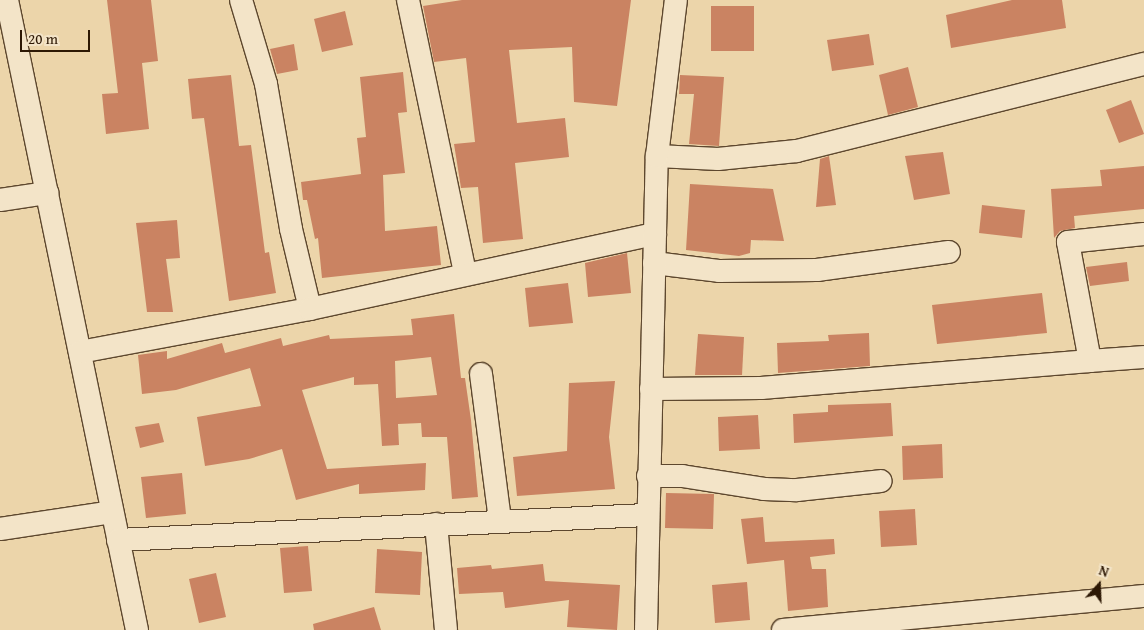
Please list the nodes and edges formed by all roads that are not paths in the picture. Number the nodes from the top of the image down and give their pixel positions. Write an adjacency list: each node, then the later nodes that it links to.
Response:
1 (7, 0): 7 (street)
2 (408, 0): 13 (street)
3 (676, 0): 6 (street)
4 (245, 1): 14 (street)
5 (1144, 64): 6 (street)
6 (657, 156): 9 (street)
7 (47, 193): 8 (street); 15 (street)
8 (0, 200)
9 (655, 234): 12 (street); 13 (street)
10 (1144, 234): 17 (street)
11 (949, 252): 12 (street)
12 (654, 263): 19 (street)
13 (465, 274): 14 (street)
14 (310, 309): 15 (street)
15 (80, 352): 22 (street)
16 (1144, 357): 17 (street)
17 (1090, 361): 19 (street)
18 (481, 374): 24 (street)
19 (651, 389): 20 (street)
20 (648, 476): 21 (street); 23 (street)
21 (881, 481)
22 (112, 512): 26 (street); 27 (street)
23 (647, 515): 24 (street); 31 (street)
24 (500, 520): 25 (street)
25 (436, 524): 27 (street); 30 (street)
26 (0, 529)
27 (118, 540): 29 (street)
28 (1144, 596): 32 (street)
29 (138, 630)
30 (446, 630)
31 (646, 630)
32 (783, 630)

